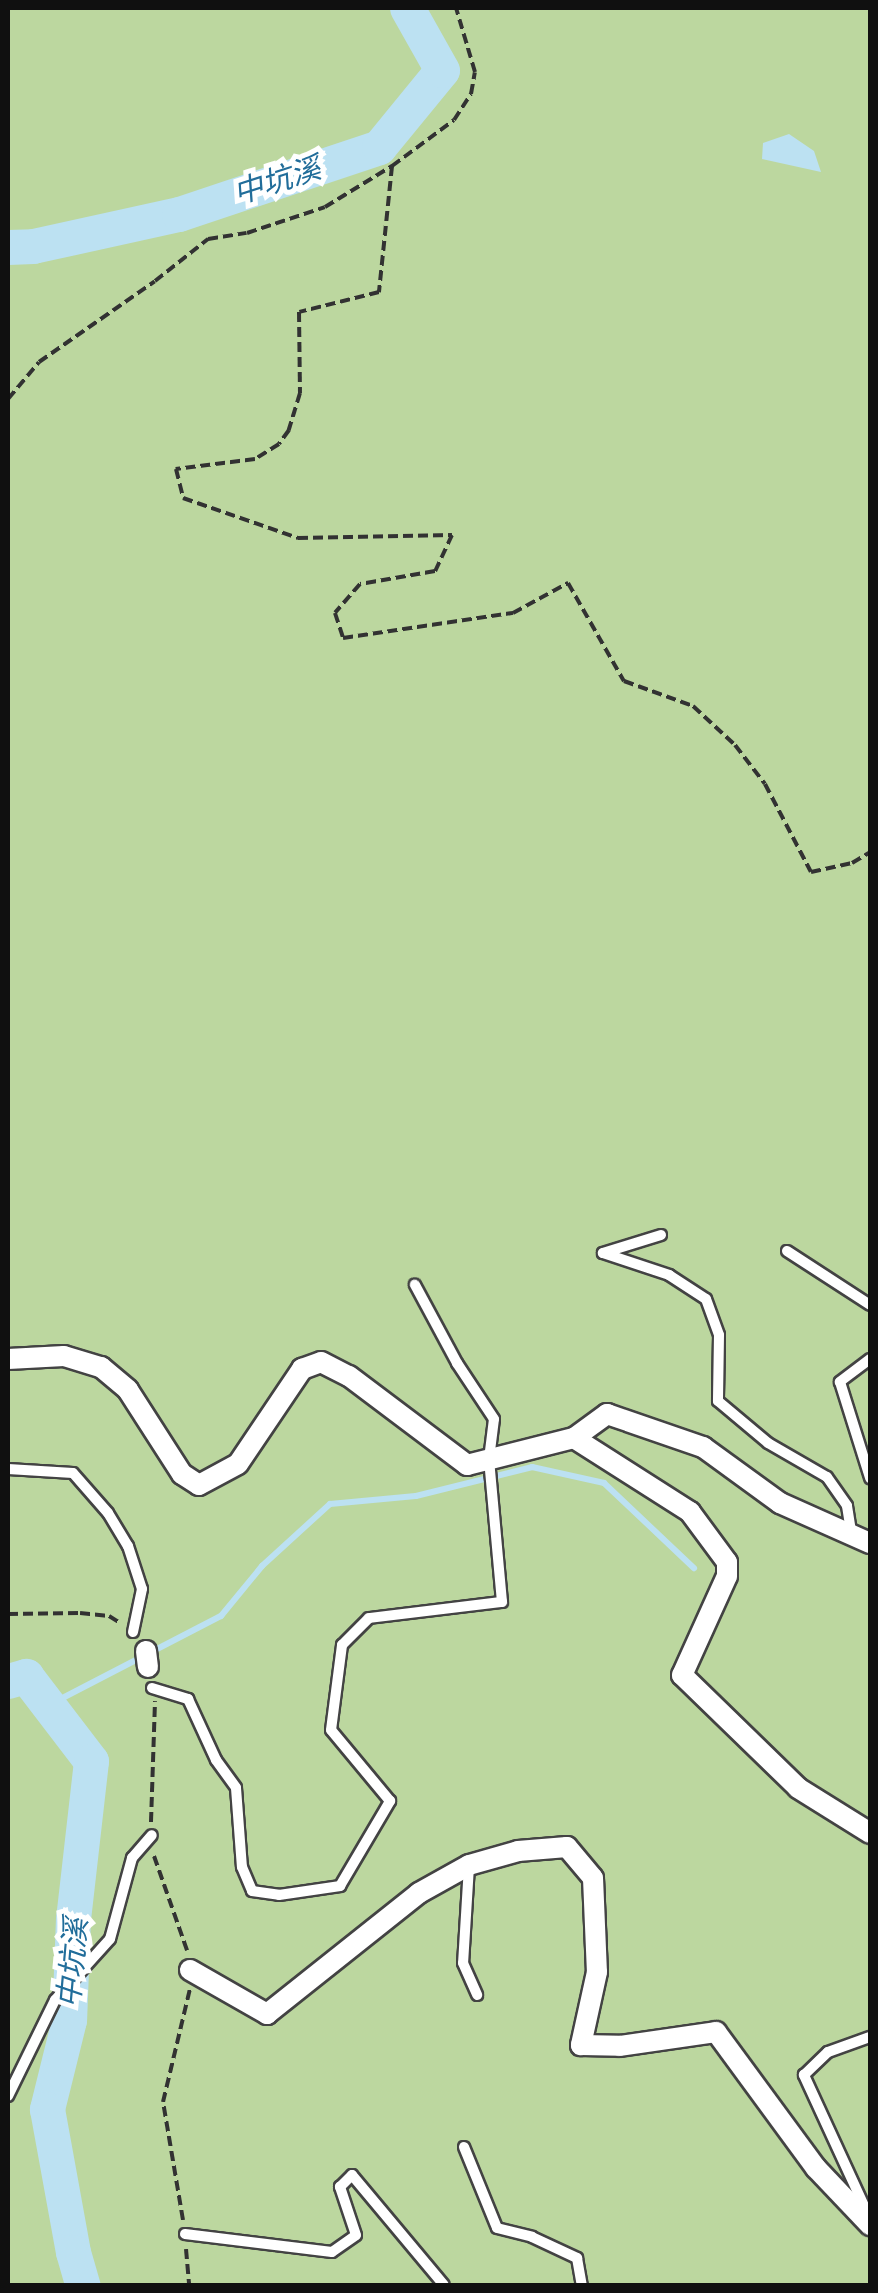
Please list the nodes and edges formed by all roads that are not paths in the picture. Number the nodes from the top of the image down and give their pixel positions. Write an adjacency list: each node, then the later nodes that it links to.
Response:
1 (661, 1235): 11 (lane)
2 (787, 1252): 4 (lane)
3 (415, 1285): 8 (lane)
4 (870, 1305)
5 (8, 1359): 8 (street)
6 (870, 1359): 10 (lane)
7 (574, 1438): 8 (street); 11 (street); 14 (street)
8 (489, 1462): 13 (lane)
9 (8, 1469): 12 (lane)
10 (870, 1478)
11 (861, 1539)
12 (132, 1632)
13 (149, 1669)
14 (870, 1833)
15 (152, 1835): 20 (lane)
16 (469, 1865): 17 (street); 18 (lane); 22 (street)
17 (190, 1970)
18 (478, 1995)
19 (870, 2036): 22 (lane)
20 (8, 2096)
21 (464, 2147): 25 (lane)
22 (870, 2223)
23 (186, 2234): 24 (lane)
24 (444, 2285)
25 (582, 2286)

